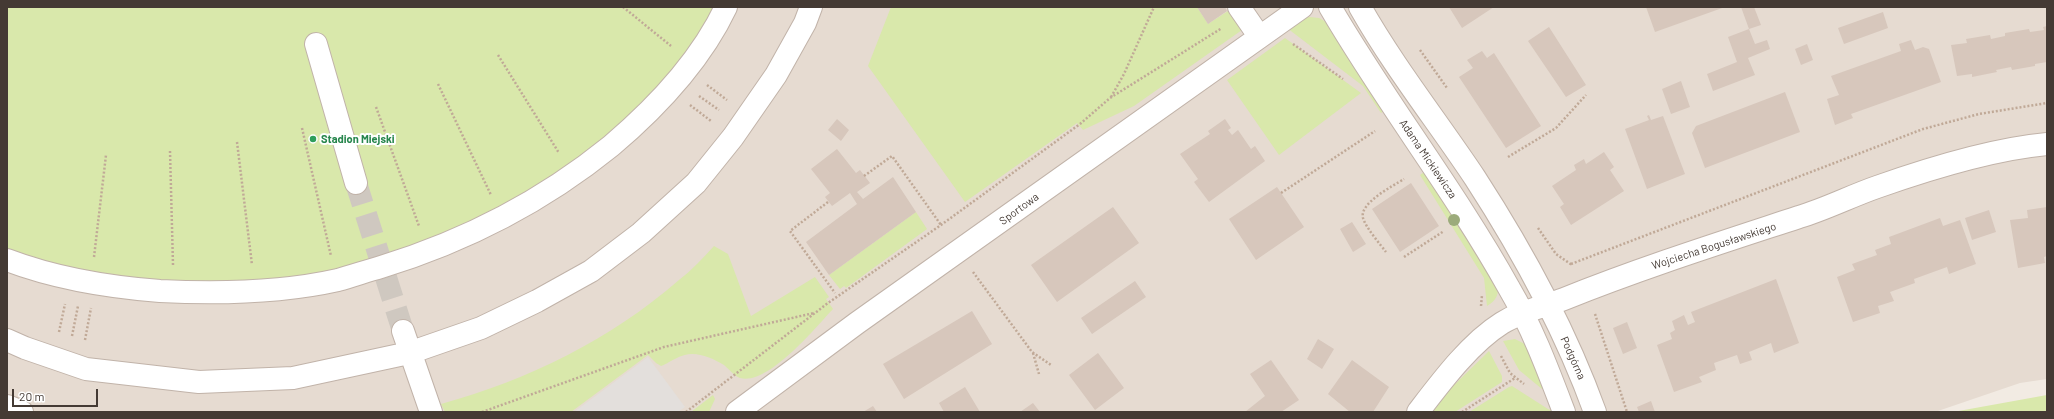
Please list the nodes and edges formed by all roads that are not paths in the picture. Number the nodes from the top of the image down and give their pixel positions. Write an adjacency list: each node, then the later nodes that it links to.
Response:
1 (726, 7): 11 (street)
2 (811, 7): 16 (street)
3 (1302, 7): 7 (street, Sportowa)
4 (1330, 7): 13 (street, Adama Mickiewicza)
5 (1360, 7): 12 (street)
6 (1242, 11): 7 (street)
7 (1267, 30): 20 (street, Sportowa)
8 (316, 44): 10 (street)
9 (2047, 144): 12 (street, Wojciecha Bogusławskiego)
10 (356, 183)
11 (7, 260)
12 (1550, 305): 13 (street, Wojciecha Bogusławskiego); 23 (street, Podgórna)
13 (1523, 313): 21 (street, Wojciecha Bogusławskiego); 22 (street)
14 (402, 331): 16 (street)
15 (7, 340): 16 (street)
16 (410, 353): 19 (street)
17 (7, 406): 18 (street)
18 (22, 412)
19 (431, 412)
20 (737, 412)
21 (1418, 412)
22 (1564, 412)
23 (1595, 412)

